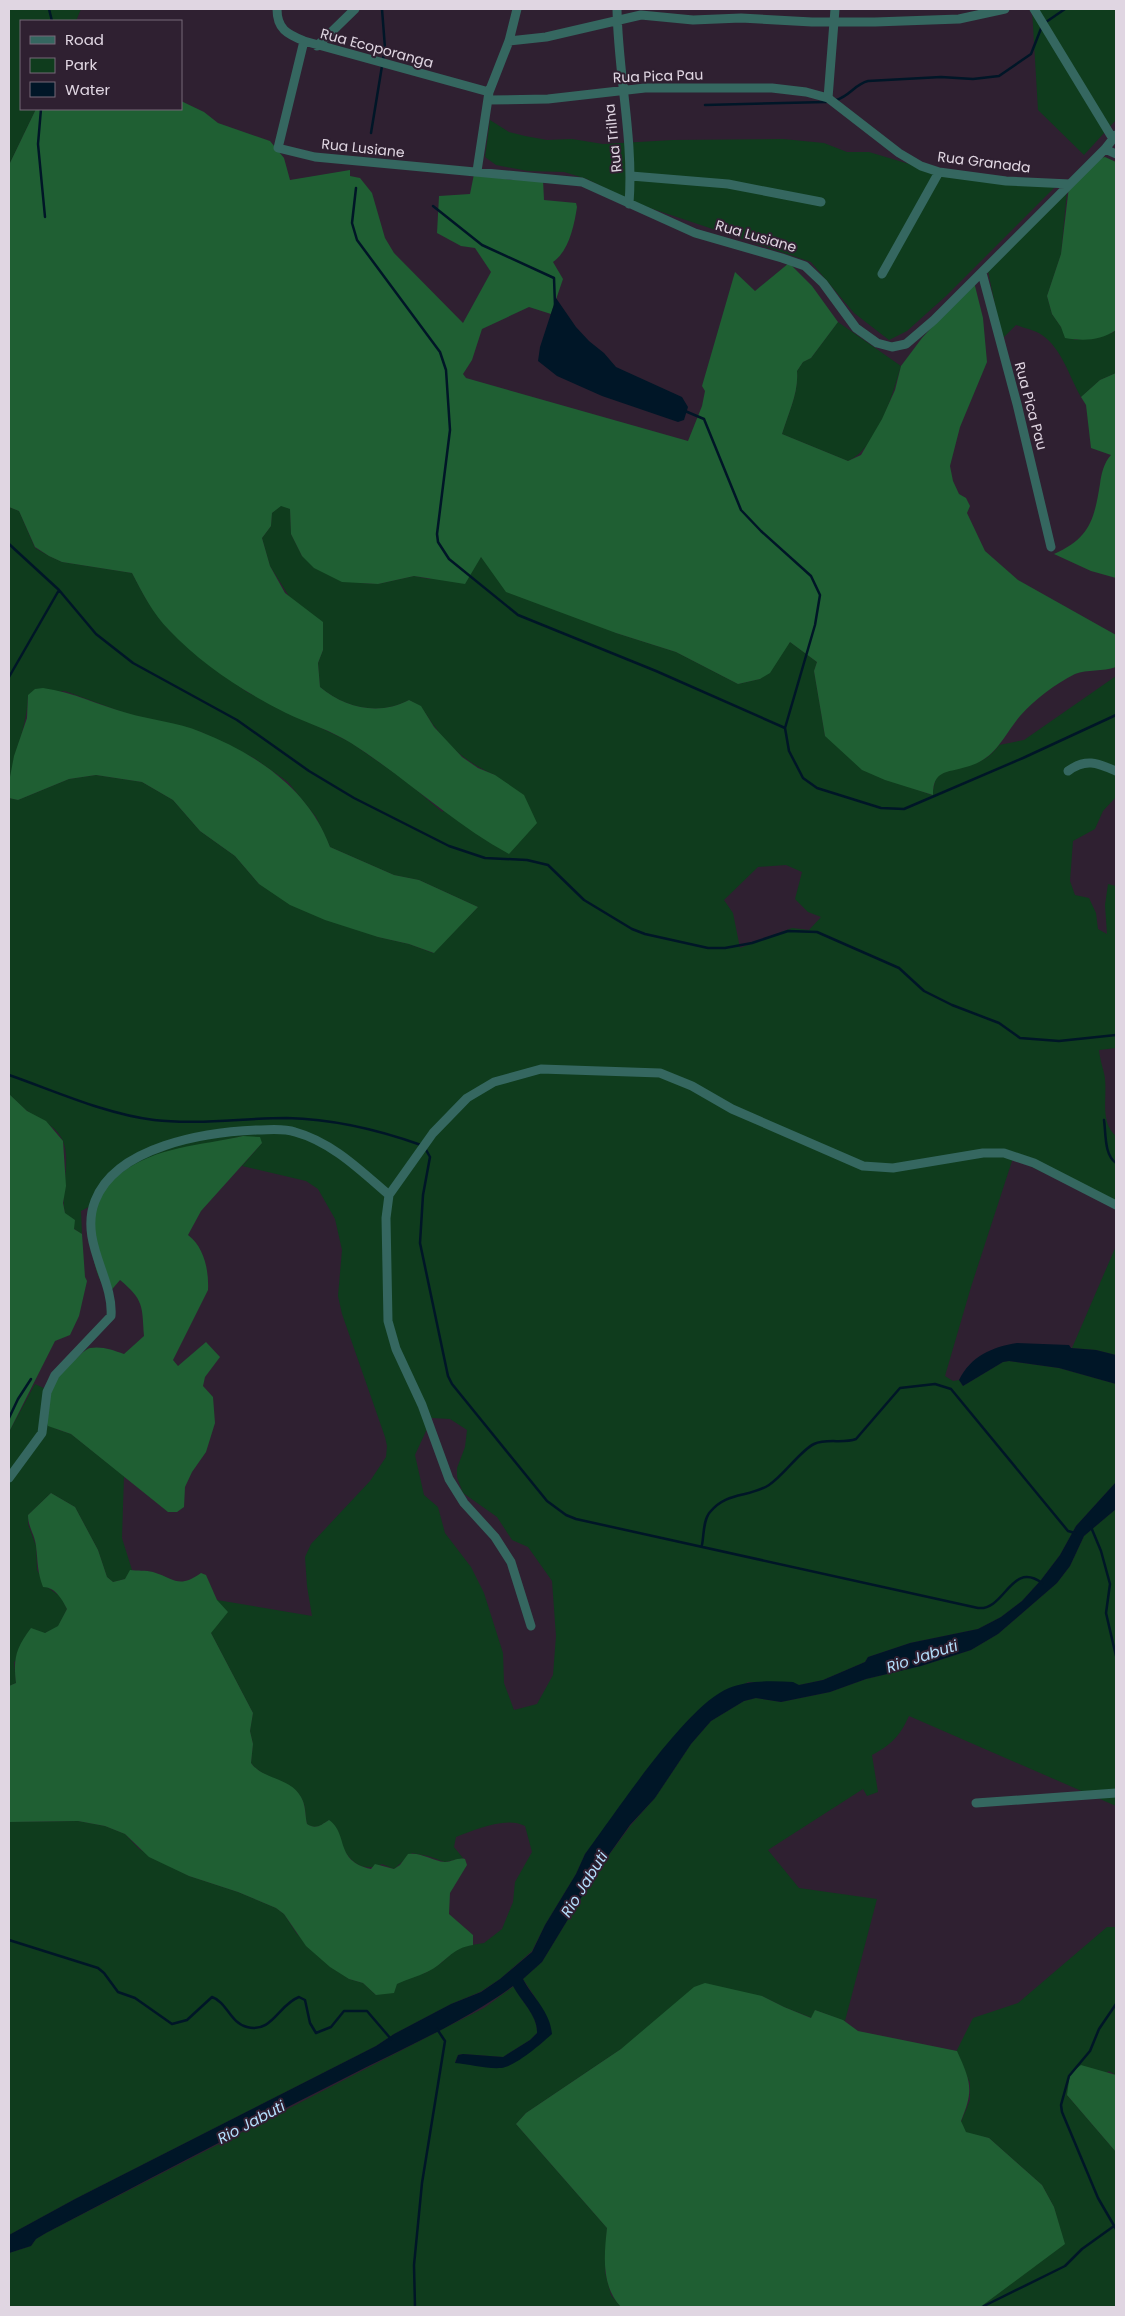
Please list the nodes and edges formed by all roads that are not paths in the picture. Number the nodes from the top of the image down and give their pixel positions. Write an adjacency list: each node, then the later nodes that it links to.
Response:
1 (277, 9): 11 (street, Rua Ecoporanga)
2 (355, 9): 12 (street)
3 (517, 9): 10 (street)
4 (617, 9): 8 (street, Rua Trilha)
5 (835, 9): 9 (street)
6 (1005, 9): 9 (street)
7 (1034, 9): 16 (street)
8 (617, 19): 9 (street); 10 (street); 13 (street, Rua Trilha)
9 (835, 22): 15 (street)
10 (509, 41): 14 (street)
11 (304, 42): 12 (street, Rua Ecoporanga); 19 (street, Rua Lusiane)
12 (317, 46): 14 (street, Rua Ecoporanga)
13 (622, 90): 14 (street, Rua Pica Pau); 15 (street, Rua Pica Pau); 21 (street, Rua Trilha)
14 (489, 96): 19 (street)
15 (828, 98): 20 (street, Rua Granada)
16 (1115, 137): 17 (street, Rua Lusiane)
17 (1106, 149): 18 (street); 22 (street, Rua Lusiane)
18 (1116, 154)
19 (477, 171): 24 (street, Rua Lusiane)
20 (939, 172): 22 (street, Rua Granada); 26 (street)
21 (631, 176): 23 (street); 24 (street, Rua Trilha)
22 (1070, 184): 25 (street, Rua Lusiane)
23 (821, 202)
24 (629, 204): 25 (street, Rua Lusiane)
25 (982, 273): 27 (street, Rua Pica Pau)
26 (882, 274)
27 (1051, 547)
28 (1068, 771): 29 (street)
29 (1116, 771)
30 (389, 1196): 31 (street); 32 (street); 33 (street)
31 (1116, 1205)
32 (9, 1478)
33 (532, 1626)
34 (1116, 1792): 35 (street)
35 (976, 1803)

